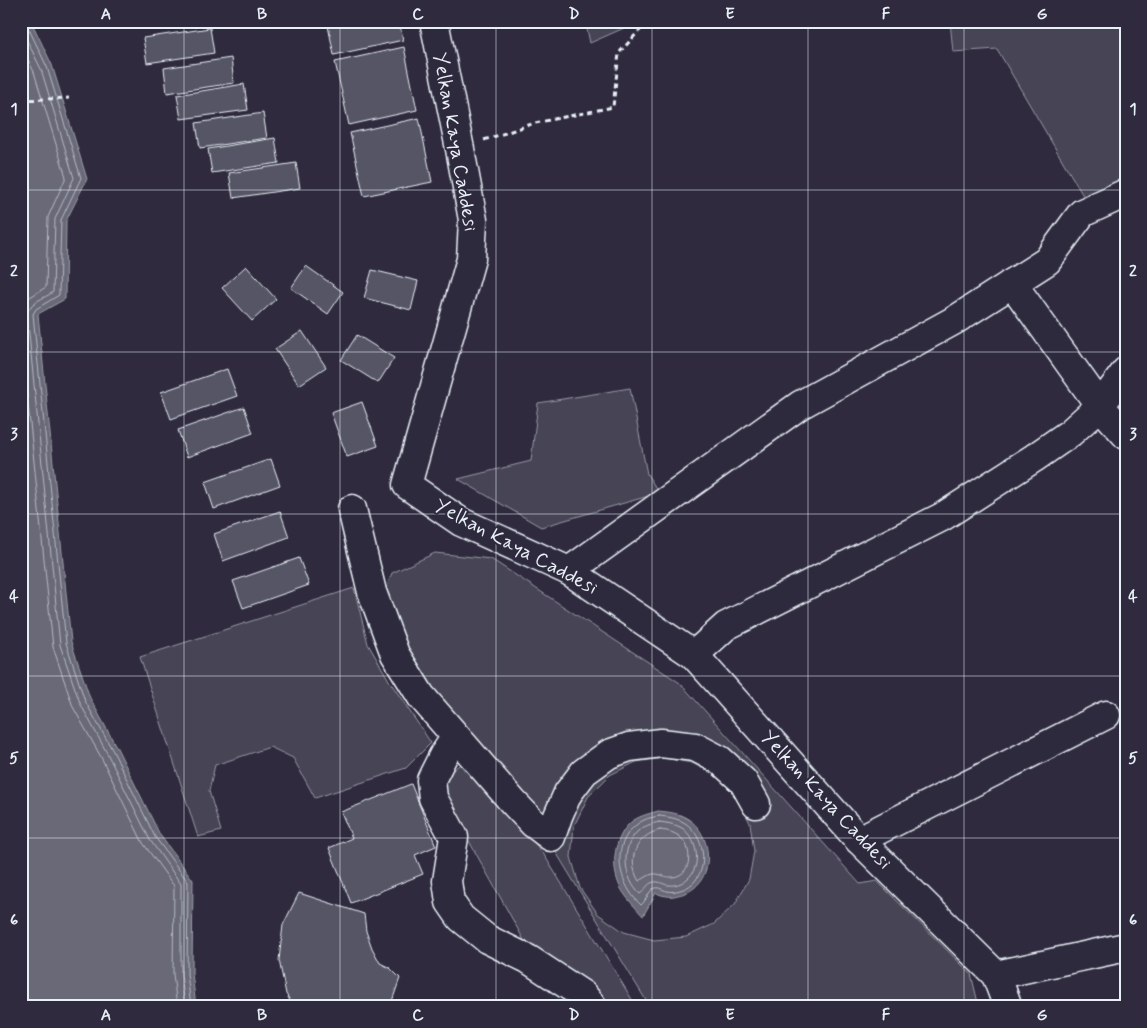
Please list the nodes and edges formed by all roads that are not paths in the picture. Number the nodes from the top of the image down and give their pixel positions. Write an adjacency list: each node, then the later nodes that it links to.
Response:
1 (434, 21): 8 (street, Yelkan Kaya Caddesi)
2 (1126, 193): 3 (street)
3 (1012, 283): 5 (street); 8 (street)
4 (1126, 371): 5 (street)
5 (1100, 406): 6 (street); 9 (street)
6 (1126, 435)
7 (352, 509): 11 (street)
8 (568, 571): 9 (street, Yelkan Kaya Caddesi)
9 (694, 655): 13 (street, Yelkan Kaya Caddesi)
10 (1106, 715): 13 (street)
11 (456, 737): 12 (street); 16 (street)
12 (756, 804)
13 (859, 840): 15 (street, Yelkan Kaya Caddesi)
14 (1126, 946): 15 (street)
15 (996, 976): 17 (street)
16 (593, 1007)
17 (1008, 1007)

